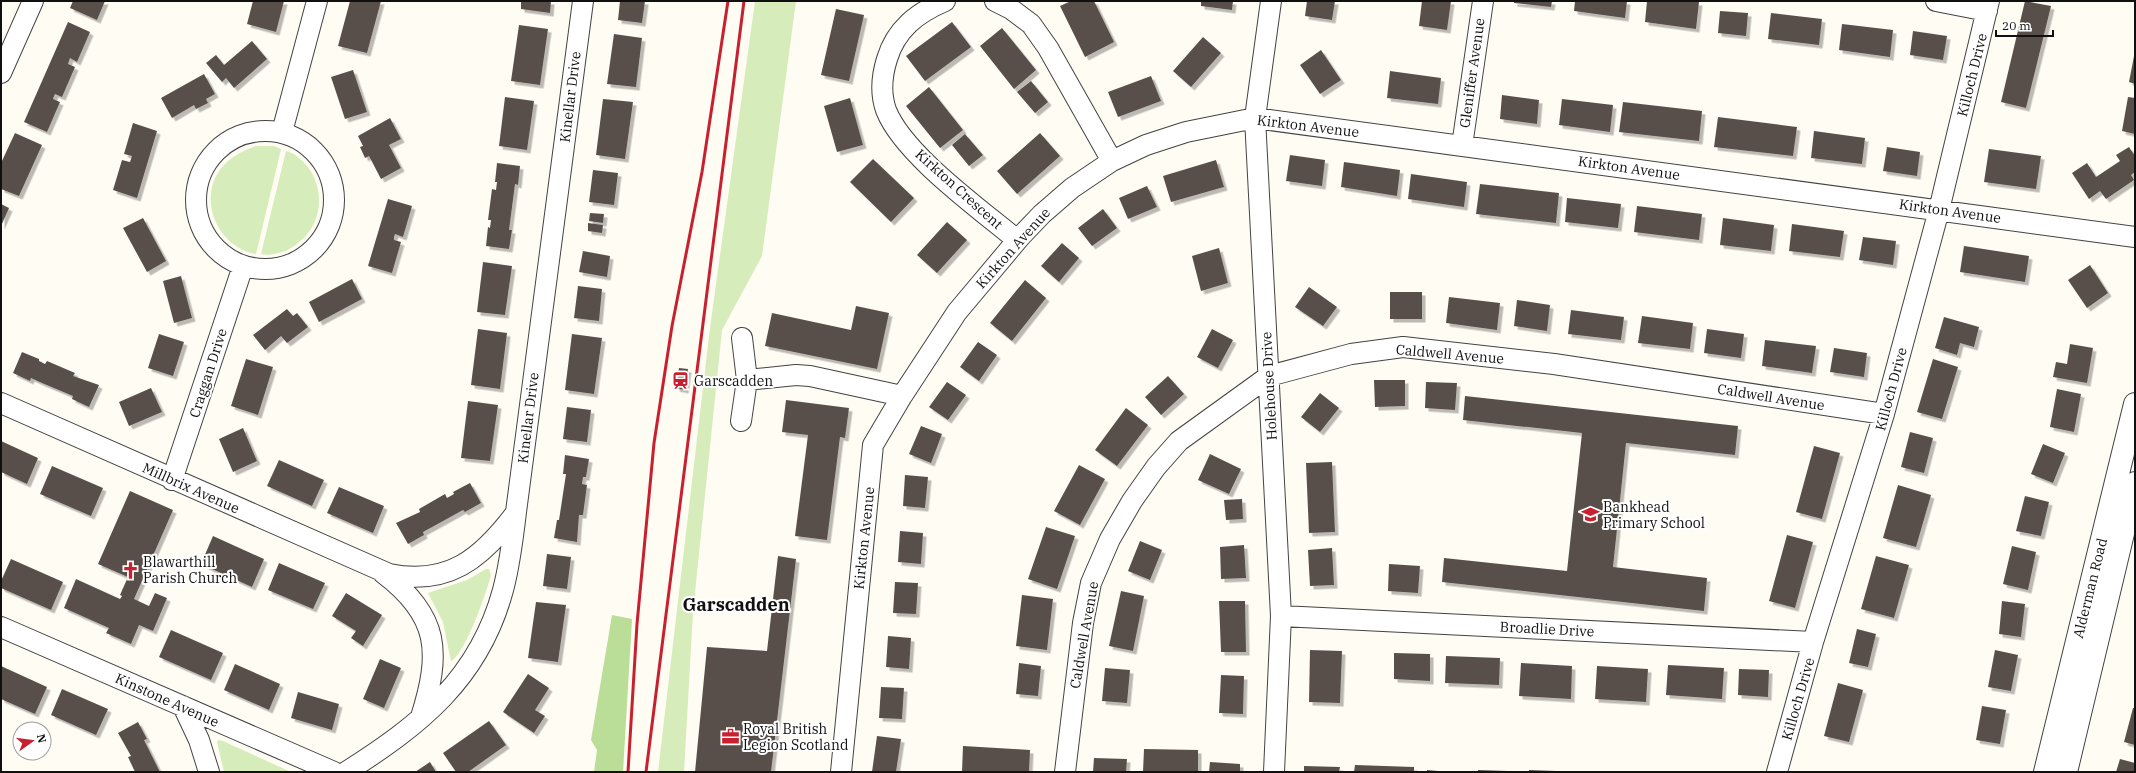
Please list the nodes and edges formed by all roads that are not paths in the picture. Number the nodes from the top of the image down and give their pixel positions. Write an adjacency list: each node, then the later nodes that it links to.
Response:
1 (34, 1): 10 (street)
2 (317, 1): 12 (street)
3 (583, 1): 29 (street, Kinellar Drive)
4 (945, 1): 17 (street, Kirkton Crescent)
5 (995, 1): 14 (street)
6 (1271, 1): 11 (street, Holehouse Drive)
7 (1483, 1): 13 (street, Gleniffer Avenue)
8 (1936, 1): 9 (street)
9 (1988, 6): 15 (street, Killoch Drive)
10 (1, 73)
11 (1255, 118): 13 (street, Kirkton Avenue); 14 (street, Kirkton Avenue); 20 (street, Holehouse Drive)
12 (282, 132): 18 (street); 18 (street)
13 (1462, 146): 15 (street, Kirkton Avenue)
14 (1112, 161): 17 (street, Kirkton Avenue)
15 (1939, 210): 16 (street, Kirkton Avenue); 25 (street, Killoch Drive)
16 (2135, 237)
17 (1017, 240): 22 (street, Kirkton Avenue)
18 (243, 266): 27 (street, Craggan Drive)
19 (742, 338): 21 (street)
20 (1269, 376): 25 (street, Caldwell Avenue); 31 (street, Holehouse Drive); 40 (street, Caldwell Avenue)
21 (747, 380): 22 (street); 26 (street)
22 (902, 396): 39 (street, Kirkton Avenue)
23 (1, 403): 27 (street, Millbrix Avenue)
24 (2135, 404): 43 (street, Alderman Road)
25 (1884, 414): 33 (street, Killoch Drive)
26 (741, 421)
27 (172, 480): 30 (street, Millbrix Avenue)
28 (2135, 483): 44 (street, Alderman Road)
29 (516, 512): 30 (street, Millbrix Avenue); 35 (street, Kinellar Drive)
30 (381, 572): 35 (street, Millbrix Avenue)
31 (1281, 616): 33 (street, Broadlie Drive); 41 (street, Holehouse Drive)
32 (1, 627): 34 (street, Kinstone Avenue)
33 (1814, 642): 42 (street, Killoch Drive)
34 (183, 706): 36 (street); 37 (street, Kinstone Avenue)
35 (420, 720): 38 (street, Kinellar Drive)
36 (209, 772)
37 (334, 772)
38 (346, 772)
39 (842, 772)
40 (1065, 772)
41 (1274, 772)
42 (1777, 772)
43 (2045, 772)
44 (2066, 772)

